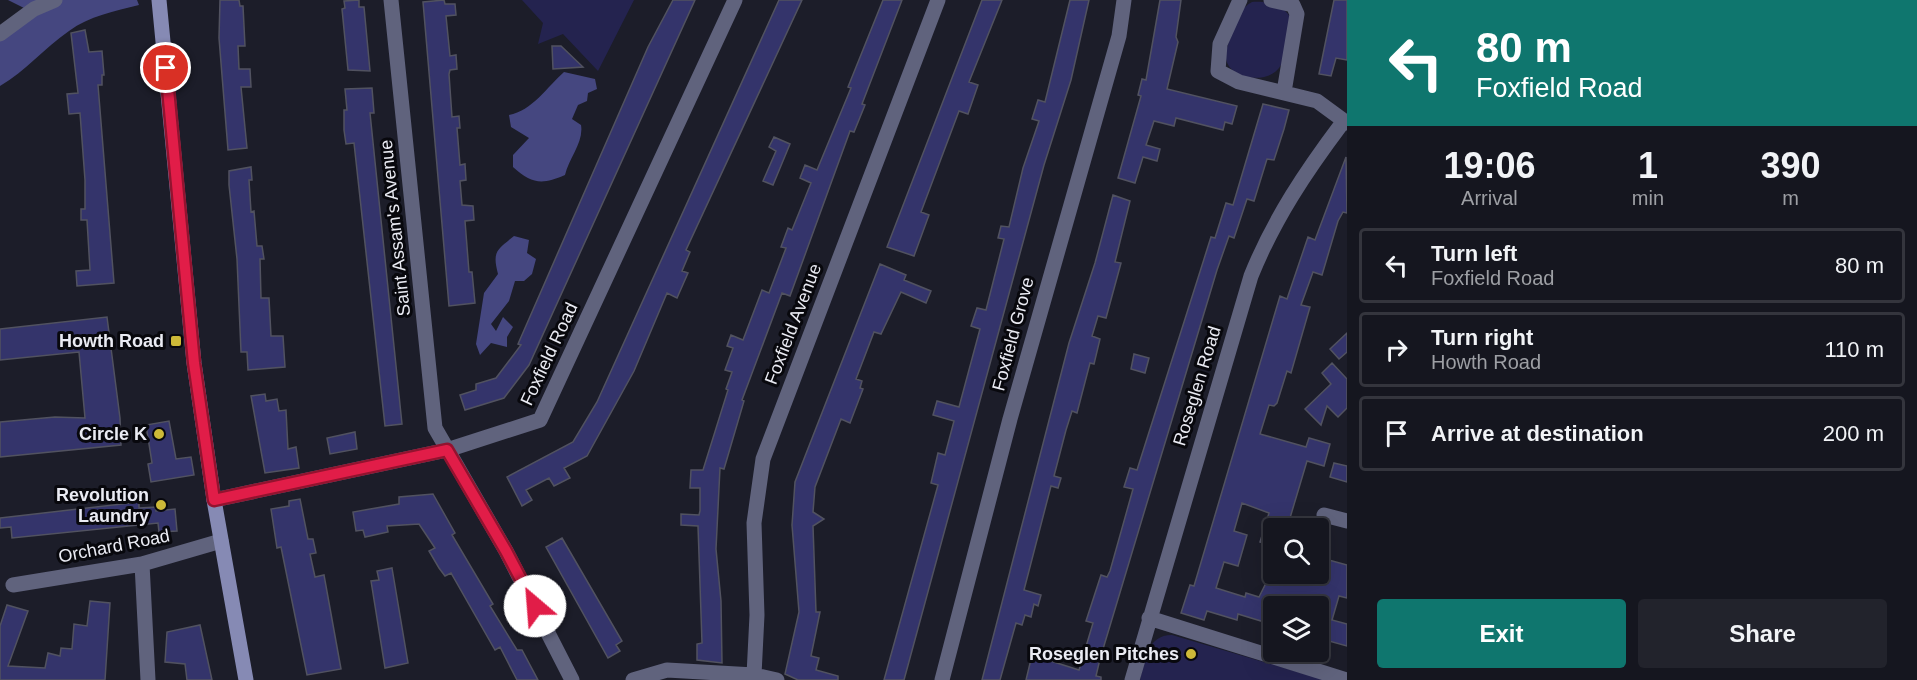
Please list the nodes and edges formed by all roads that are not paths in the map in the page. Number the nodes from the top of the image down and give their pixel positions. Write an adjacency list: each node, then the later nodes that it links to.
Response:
1 (55, 0): 9 (street)
2 (159, 0): 13 (main road)
3 (391, 0): 12 (street, Saint Assam's Avenue)
4 (735, 0): 12 (street, Foxfield Road)
5 (938, 0): 20 (street, Foxfield Avenue)
6 (1124, 0): 26 (street, Foxfield Grove)
7 (1240, 0): 10 (street)
8 (1271, 0): 10 (street)
9 (0, 34)
10 (1284, 92): 11 (street)
11 (1345, 123): 19 (street, Roseglen Road)
12 (447, 450): 13 (street, Foxfield Road); 23 (street, Saint Assam's Avenue)
13 (214, 500): 16 (main road)
14 (1324, 515): 15 (street)
15 (1347, 521)
16 (221, 541): 17 (street, Orchard Road); 22 (main road)
17 (142, 564): 18 (street, Orchard Road); 21 (street)
18 (13, 585)
19 (1149, 618): 27 (street, Roseglen Road); 28 (street)
20 (754, 675): 24 (street); 25 (street)
21 (148, 680)
22 (246, 680)
23 (572, 680)
24 (633, 680)
25 (777, 680)
26 (942, 680)
27 (1132, 680)
28 (1347, 680)

